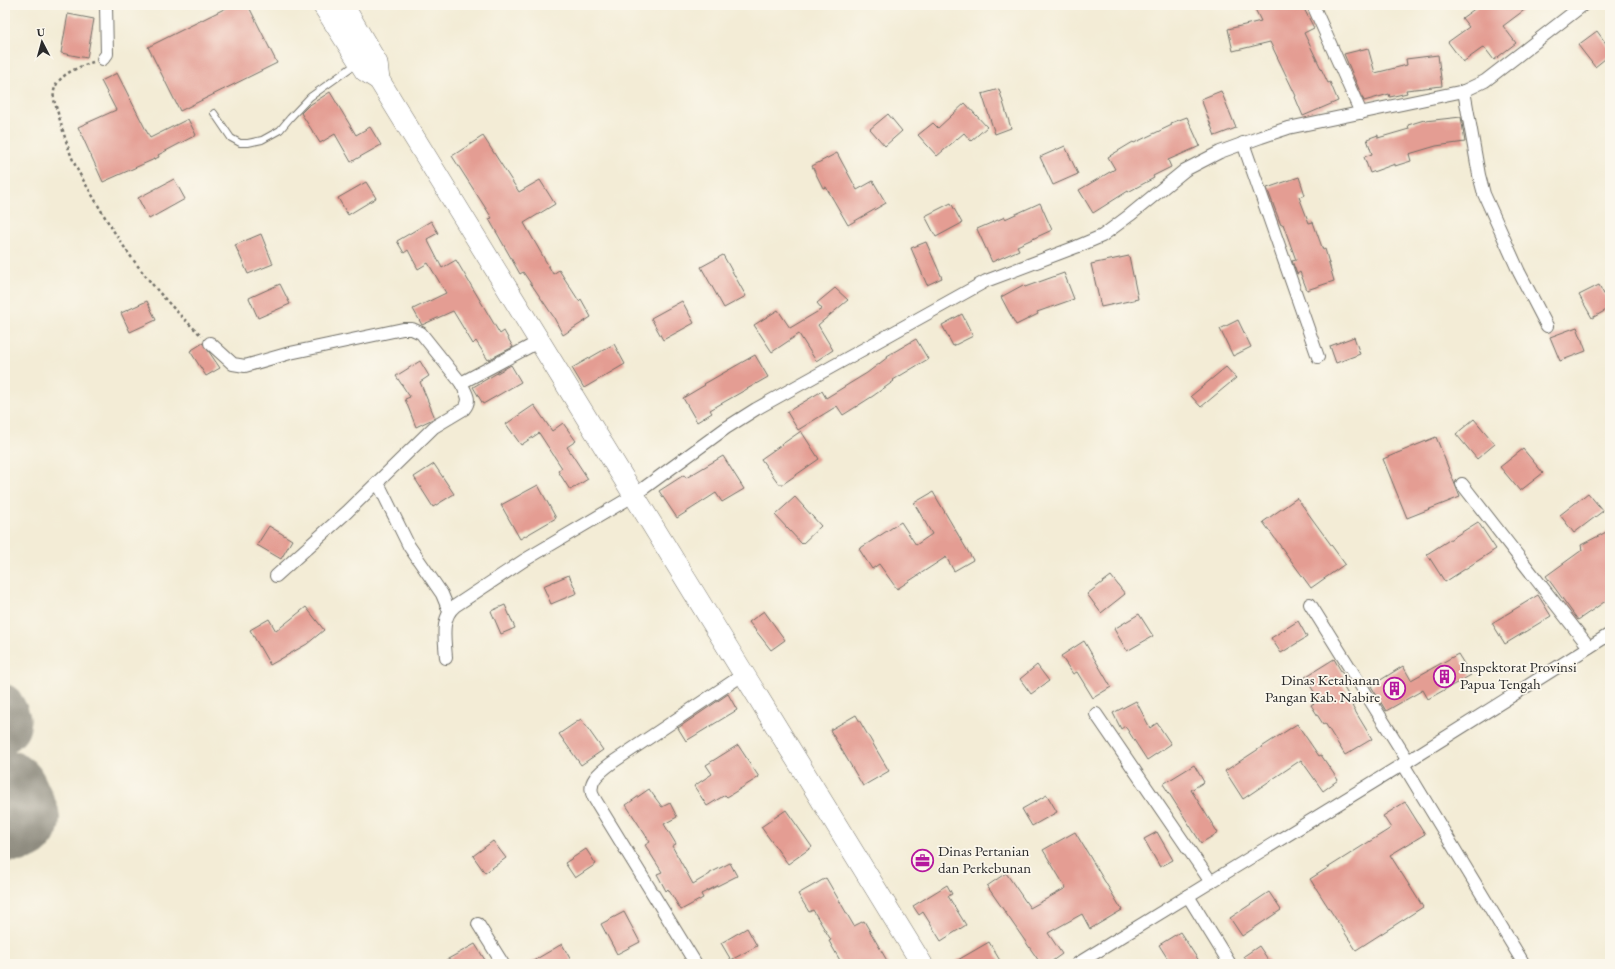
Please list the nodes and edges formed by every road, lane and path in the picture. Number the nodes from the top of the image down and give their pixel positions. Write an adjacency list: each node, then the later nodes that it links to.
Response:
1 (106, 5): 6 (street)
2 (323, 5): 7 (highway)
3 (343, 5): 8 (highway)
4 (1313, 5): 11 (street)
5 (1583, 5): 9 (street)
6 (103, 59): 15 (path)
7 (360, 62): 8 (highway); 10 (lane)
8 (379, 80): 14 (highway)
9 (1464, 91): 11 (street); 13 (street)
10 (214, 113)
11 (1361, 113): 12 (street)
12 (1243, 143): 16 (street); 20 (street)
13 (1547, 326)
14 (540, 341): 17 (street); 20 (highway)
15 (210, 343): 17 (street)
16 (1318, 357)
17 (461, 383): 18 (street)
18 (378, 483): 21 (street); 23 (street)
19 (1462, 484): 25 (street)
20 (633, 496): 23 (street); 27 (highway)
21 (276, 576)
22 (1310, 604): 29 (street)
23 (448, 611): 26 (street)
24 (1610, 634): 25 (street)
25 (1589, 647): 29 (street)
26 (446, 658)
27 (744, 674): 34 (street); 35 (highway)
28 (1096, 714): 30 (street)
29 (1406, 763): 30 (street); 38 (street)
30 (1211, 882): 31 (street)
31 (1188, 896): 36 (street); 37 (street)
32 (478, 924): 33 (street)
33 (503, 964)
34 (696, 964)
35 (922, 964)
36 (1077, 964)
37 (1230, 964)
38 (1524, 964)

